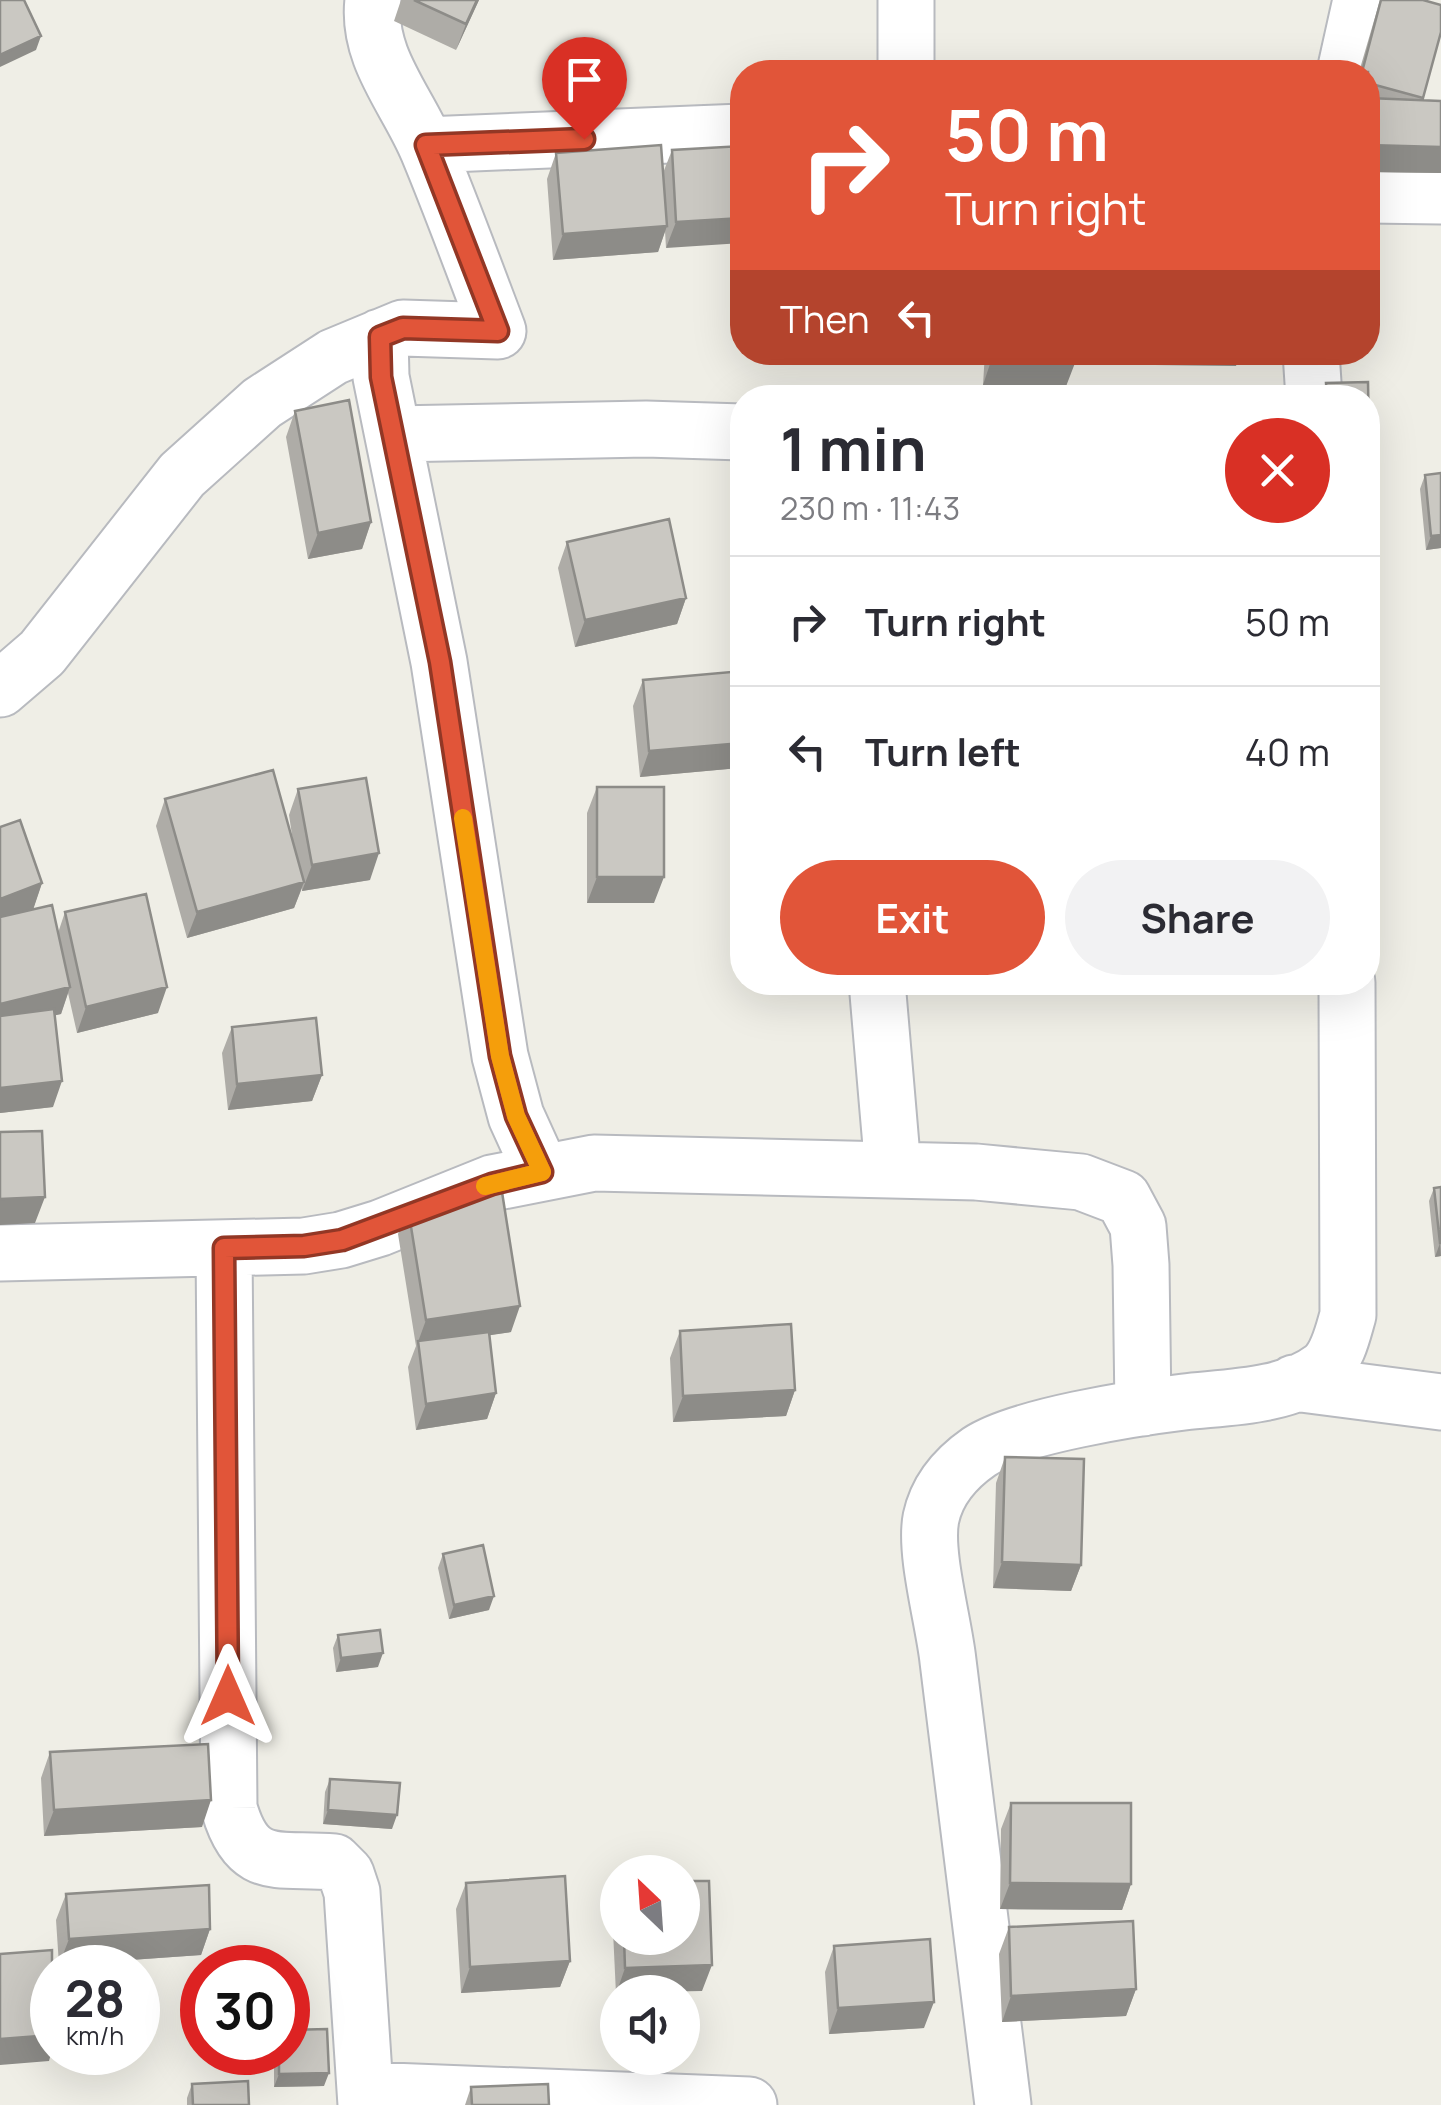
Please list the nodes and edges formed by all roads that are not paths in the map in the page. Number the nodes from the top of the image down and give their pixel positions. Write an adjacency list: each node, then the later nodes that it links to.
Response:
1 (373, 0): 7 (street)
2 (906, 0): 4 (street)
3 (1361, 0): 5 (street)
4 (906, 60)
5 (1348, 60)
6 (730, 132): 7 (street)
7 (426, 145): 10 (street)
8 (1380, 195): 9 (street)
9 (1441, 196)
10 (380, 337): 12 (street); 13 (street)
11 (730, 432): 12 (street)
12 (394, 434): 17 (street)
13 (0, 688)
14 (878, 995): 16 (street)
15 (1347, 995): 20 (street)
16 (893, 1169): 17 (street); 22 (street)
17 (542, 1172): 18 (street)
18 (224, 1248): 19 (street); 23 (street)
19 (0, 1253)
20 (1294, 1384): 21 (street); 22 (street)
21 (1441, 1402)
22 (1142, 1408): 25 (street)
23 (366, 2097): 24 (street)
24 (749, 2105)
25 (1003, 2105)

